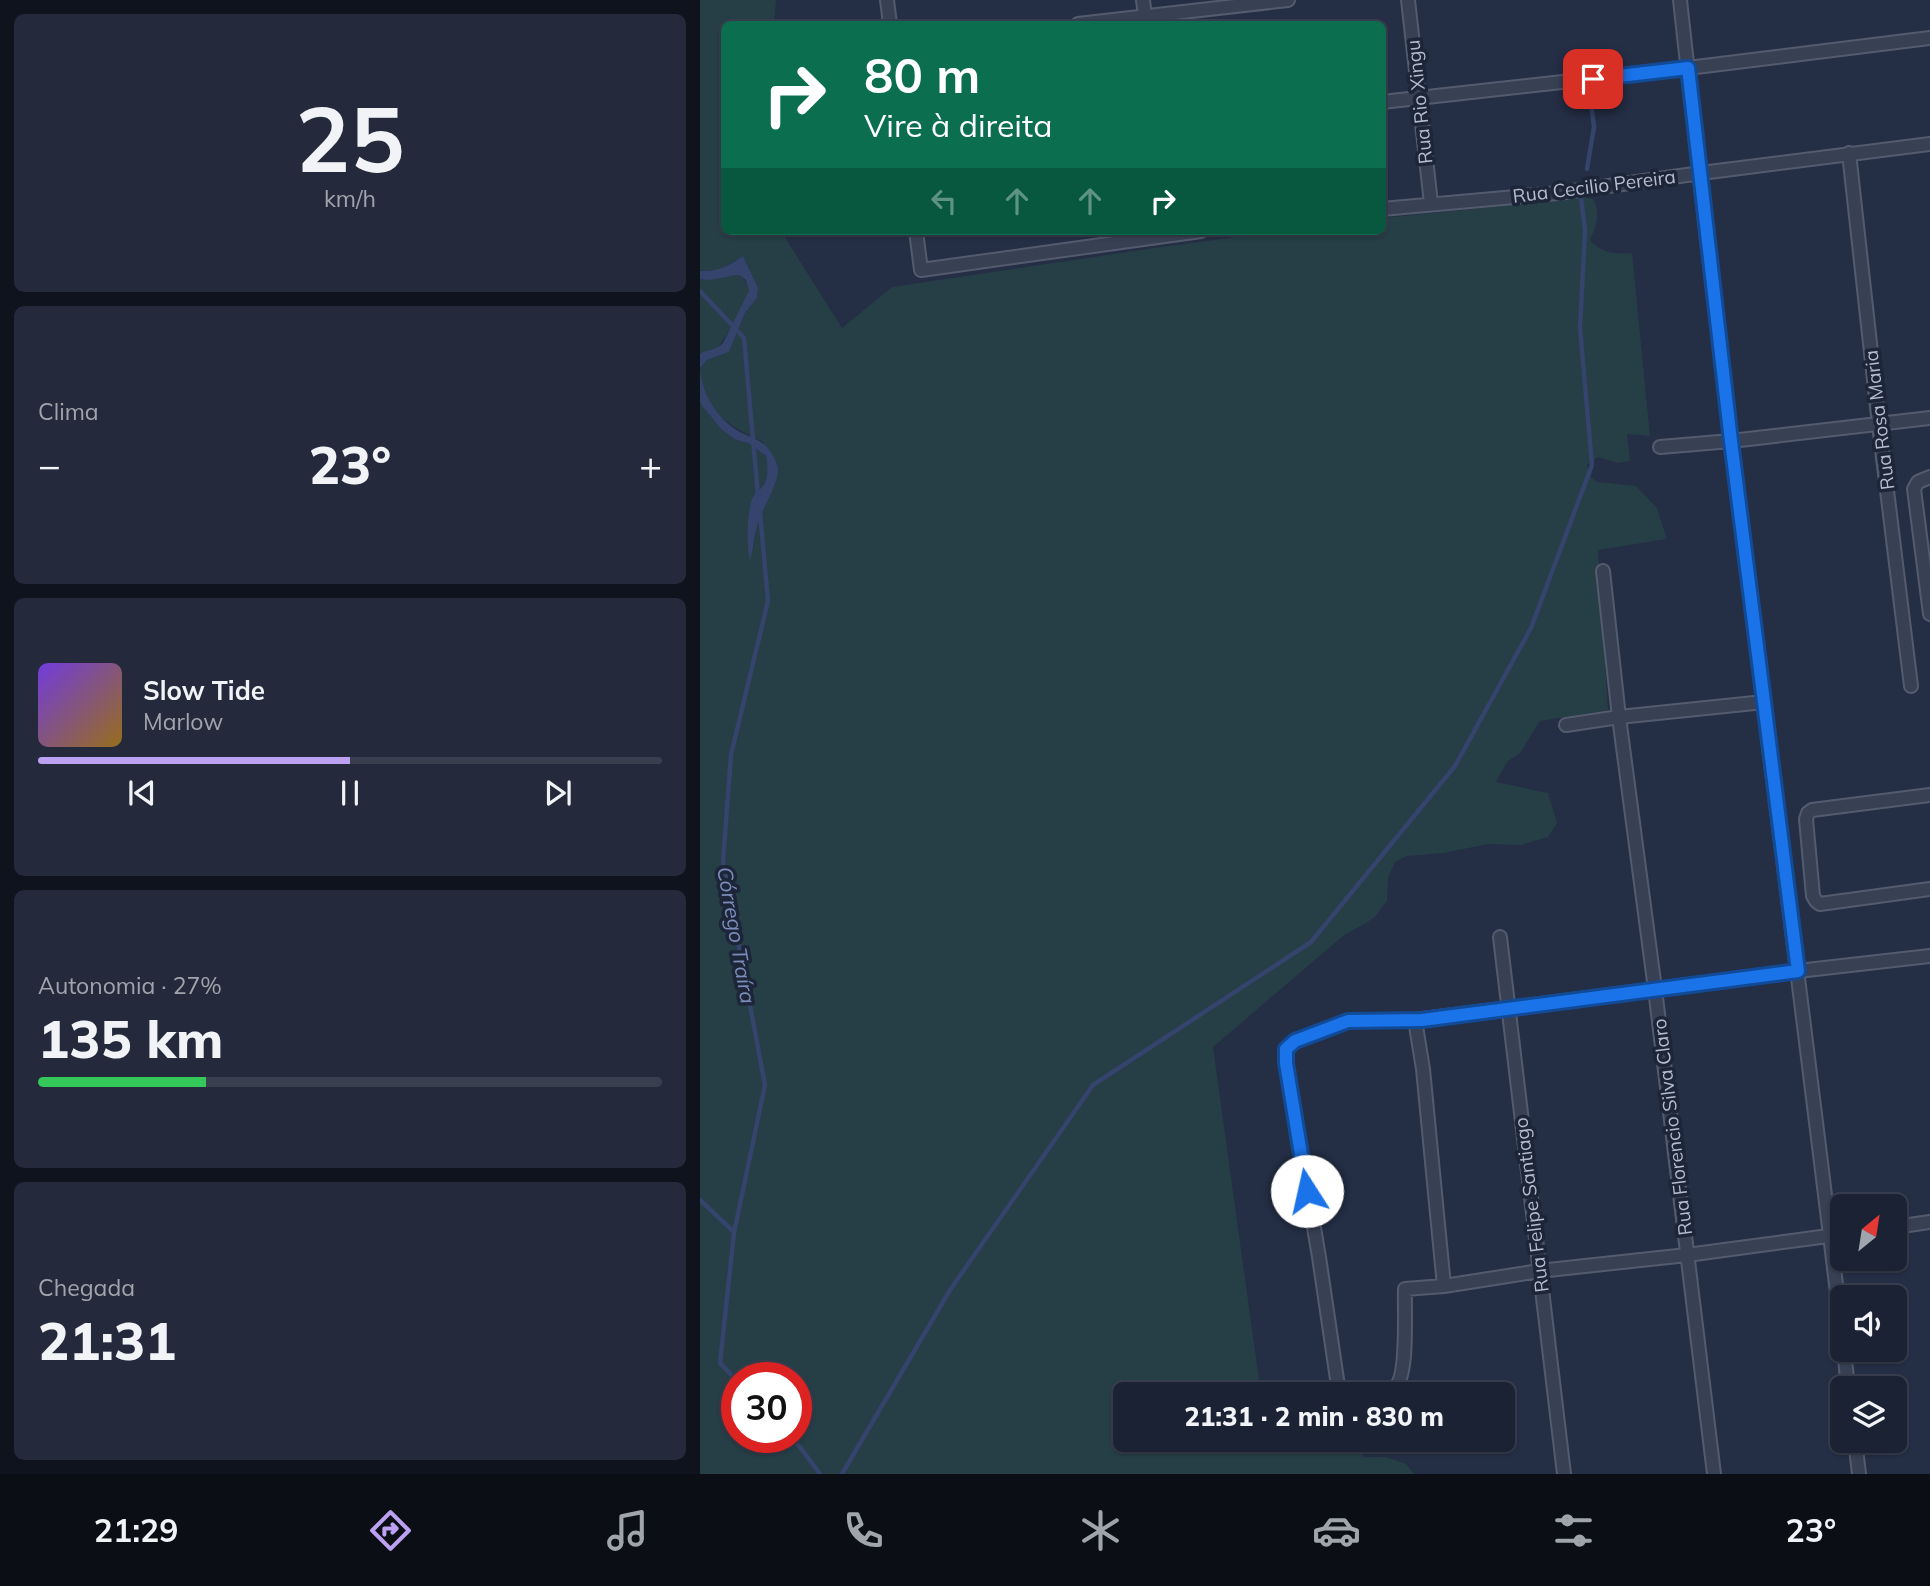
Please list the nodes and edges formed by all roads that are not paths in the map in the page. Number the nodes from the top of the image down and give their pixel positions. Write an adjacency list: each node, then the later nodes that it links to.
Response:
1 (887, 0): 6 (street)
2 (1143, 0): 7 (street)
3 (1288, 0): 7 (street)
4 (1408, 0): 10 (street, Rua Rio Xingu)
5 (1680, 0): 9 (street)
6 (890, 21)
7 (1146, 21)
8 (1930, 38): 9 (street)
9 (1688, 68): 10 (street); 14 (street)
10 (1418, 98): 11 (street); 15 (street, Rua Rio Xingu)
11 (1386, 102)
12 (1930, 144): 13 (street, Rua Cecilio Pereira)
13 (1849, 153): 14 (street, Rua Cecilio Pereira); 20 (street, Rua Rosa Maria)
14 (1701, 173): 15 (street, Rua Cecilio Pereira); 21 (street)
15 (1431, 204): 16 (street, Rua Cecilio Pereira)
16 (1386, 209)
17 (917, 235): 18 (street)
18 (1158, 235)
19 (1930, 418): 20 (street)
20 (1879, 425): 21 (street); 27 (street, Rua Rosa Maria)
21 (1731, 441): 22 (street); 28 (street)
22 (1660, 447)
23 (1930, 477): 25 (street)
24 (1603, 571): 29 (street, Rua Florencio Silva Claro)
25 (1928, 577): 26 (street)
26 (1930, 614)
27 (1911, 686)
28 (1764, 702): 29 (street); 35 (street)
29 (1619, 717): 30 (street); 36 (street, Rua Florencio Silva Claro)
30 (1566, 725)
31 (1930, 795): 32 (street)
32 (1930, 889)
33 (1500, 937): 37 (street, Rua Felipe Santiago)
34 (1930, 956): 35 (street)
35 (1798, 971): 36 (street); 39 (street)
36 (1655, 989): 37 (street); 43 (street, Rua Florencio Silva Claro)
37 (1507, 1008): 38 (street); 44 (street, Rua Felipe Santiago)
38 (1415, 1020): 45 (street); 46 (street)
39 (1830, 1194)
40 (1930, 1223): 41 (street)
41 (1908, 1226)
42 (1830, 1236): 43 (street)
43 (1688, 1255): 44 (street); 50 (street, Rua Florencio Silva Claro)
44 (1539, 1271): 45 (street); 49 (street, Rua Felipe Santiago)
45 (1444, 1286): 47 (street)
46 (1337, 1382)
47 (1400, 1382)
48 (1857, 1453): 51 (street)
49 (1564, 1474)
50 (1714, 1474)
51 (1859, 1474)

